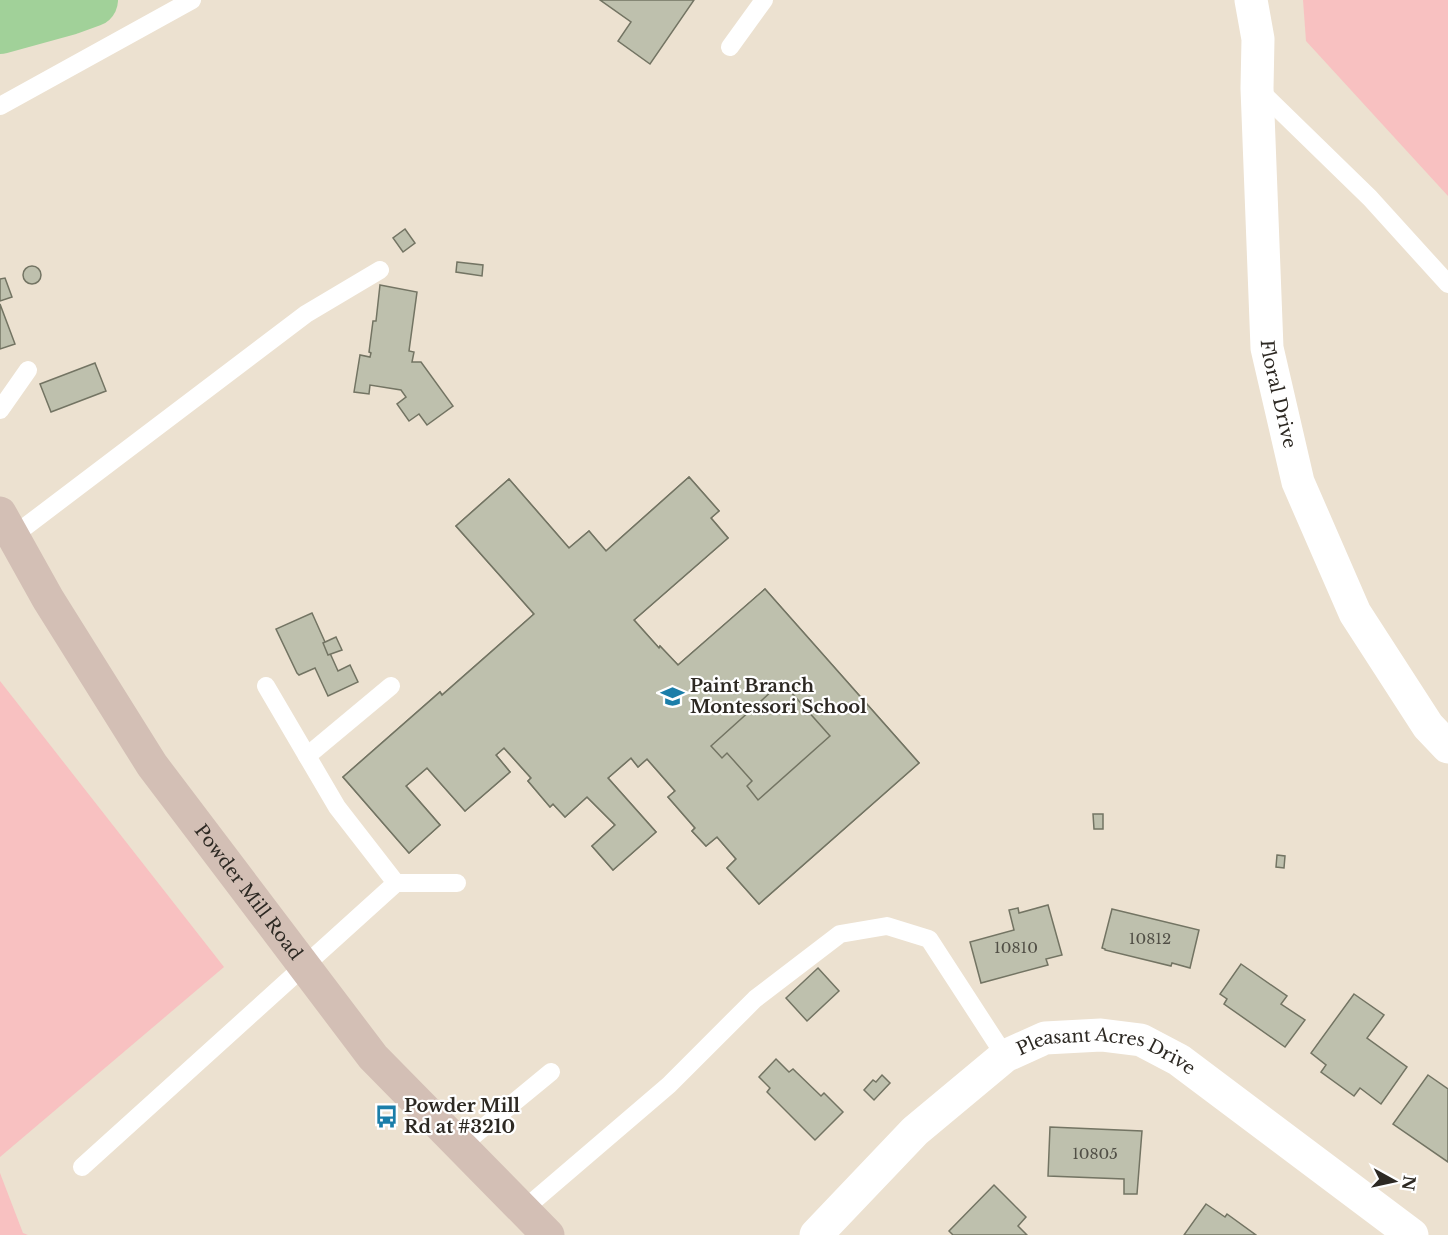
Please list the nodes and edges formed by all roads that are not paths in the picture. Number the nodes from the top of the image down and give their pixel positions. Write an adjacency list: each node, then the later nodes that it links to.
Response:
1 (192, 0): 6 (lane)
2 (764, 0): 4 (lane)
3 (1251, 0): 5 (street, Floral Drive)
4 (730, 47)
5 (1257, 88): 8 (lane); 14 (street, Floral Drive)
6 (0, 106)
7 (380, 270): 11 (lane)
8 (1448, 284)
9 (28, 370): 10 (lane)
10 (0, 410)
11 (7, 524): 18 (main road, Powder Mill Road)
12 (266, 686): 15 (lane)
13 (391, 686): 15 (lane)
14 (1448, 747)
15 (307, 756): 16 (lane)
16 (396, 883): 17 (lane); 18 (lane)
17 (457, 883)
18 (304, 967): 21 (main road, Powder Mill Road); 22 (lane)
19 (1005, 1056): 23 (lane); 25 (street, Pleasant Acres Drive); 26 (street, Pleasant Acres Drive)
20 (551, 1072): 21 (lane)
21 (461, 1146): 23 (main road, Powder Mill Road)
22 (82, 1167)
23 (523, 1210): 24 (main road, Powder Mill Road)
24 (548, 1235)
25 (816, 1235)
26 (1412, 1235)

